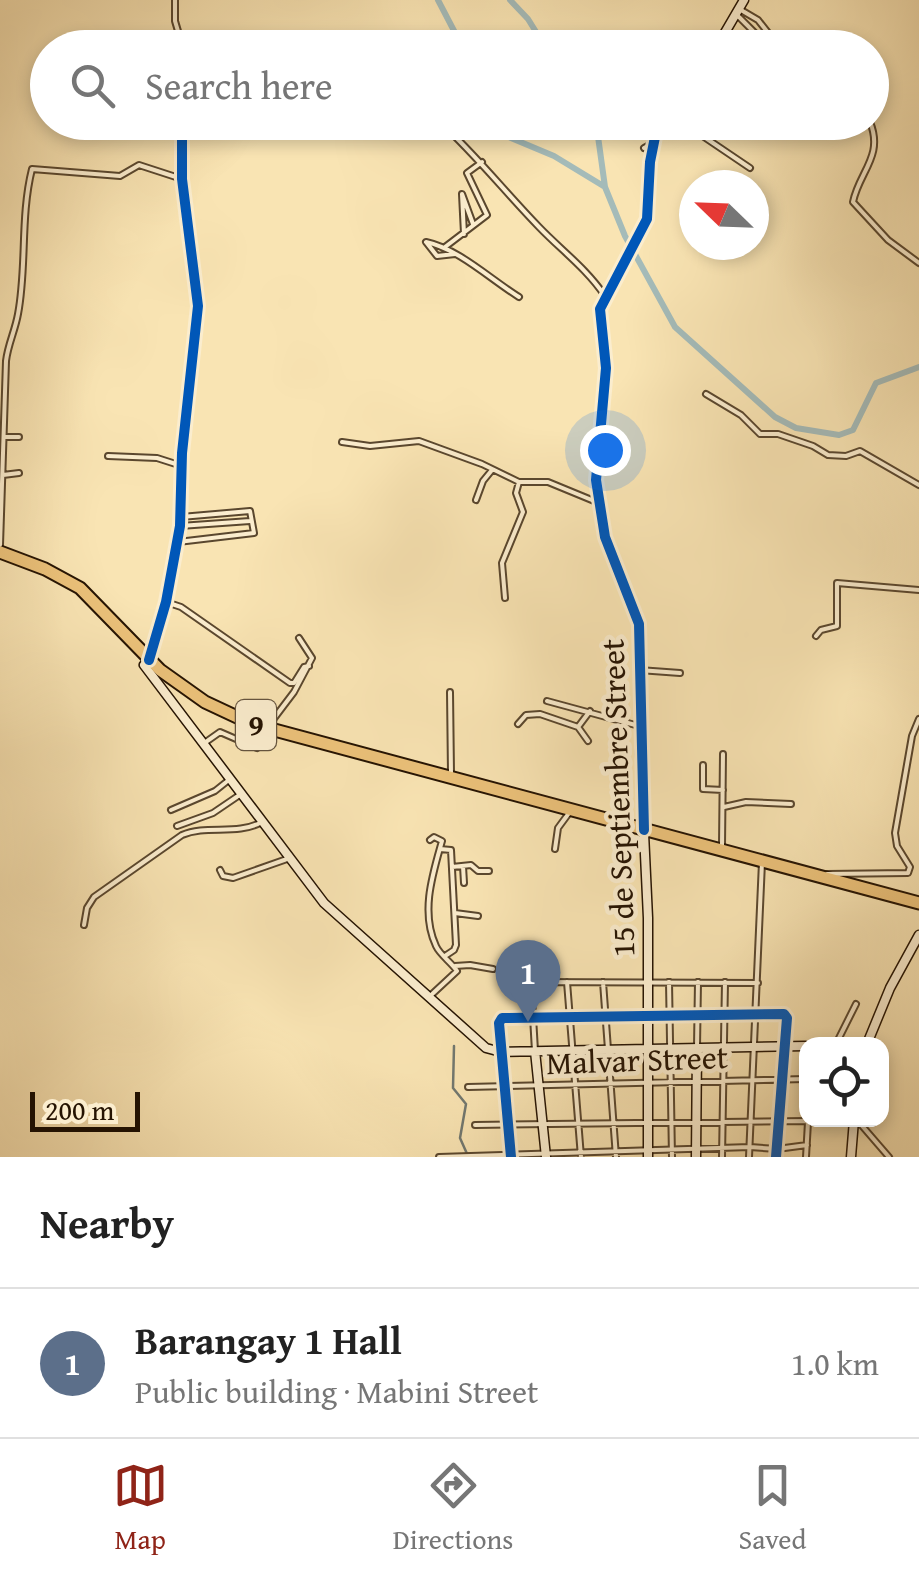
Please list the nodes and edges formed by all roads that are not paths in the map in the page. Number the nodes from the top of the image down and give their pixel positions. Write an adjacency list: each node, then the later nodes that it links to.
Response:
1 (176, 0): 3 (street)
2 (740, 5): 4 (street); 5 (street); 6 (street)
3 (178, 30)
4 (726, 30)
5 (756, 30)
6 (766, 30)
7 (182, 140): 14 (street)
8 (459, 140): 12 (street)
9 (650, 140): 20 (street, 15 de Septiembre Street)
10 (708, 140): 13 (street)
11 (875, 140): 19 (street)
12 (482, 162): 15 (street); 20 (street)
13 (750, 168)
14 (182, 179): 24 (street); 27 (street)
15 (474, 224): 16 (street); 16 (street)
16 (464, 234): 17 (street)
17 (444, 248): 18 (street); 18 (street)
18 (455, 254): 21 (street)
19 (919, 262)
20 (605, 296): 34 (street, 15 de Septiembre Street)
21 (519, 297)
22 (706, 394): 32 (street)
23 (19, 436): 24 (street)
24 (5, 437): 30 (street)
25 (342, 442): 28 (street)
26 (108, 456): 27 (street)
27 (182, 466): 35 (street)
28 (492, 470): 31 (street); 33 (street)
29 (19, 473): 30 (street)
30 (3, 475): 39 (street)
31 (519, 482): 34 (street); 41 (street)
32 (919, 485)
33 (476, 500)
34 (598, 503): 47 (street, 15 de Septiembre Street)
35 (181, 517): 36 (street); 37 (street)
36 (252, 521): 37 (street); 38 (street)
37 (180, 526): 38 (street)
38 (178, 542): 42 (street)
39 (0, 548): 45 (highway, 9)
40 (919, 590): 43 (street)
41 (505, 598)
42 (166, 602): 45 (street); 46 (street)
43 (816, 636)
44 (300, 638): 46 (street)
45 (148, 660): 55 (highway, 9); 58 (street)
46 (308, 666): 55 (street)
47 (639, 670): 48 (street); 54 (street, 15 de Septiembre Street)
48 (680, 673)
49 (450, 692): 62 (street)
50 (547, 701): 51 (street)
51 (590, 711): 54 (street); 56 (street)
52 (919, 719): 83 (street)
53 (518, 724): 56 (street)
54 (640, 726): 72 (street, 15 de Septiembre Street)
55 (266, 729): 62 (highway, 9)
56 (579, 729): 57 (street)
57 (588, 742)
58 (204, 744): 59 (street); 63 (street)
59 (257, 748)
60 (722, 754): 64 (street)
61 (704, 765): 64 (street)
62 (451, 778): 69 (highway, 9)
63 (230, 779): 65 (street); 68 (street)
64 (723, 790): 67 (street)
65 (241, 794): 70 (street); 71 (street)
66 (791, 804): 67 (street)
67 (724, 807): 76 (street)
68 (171, 810)
69 (570, 810): 72 (highway, 9); 75 (street)
70 (262, 822): 77 (street); 88 (street)
71 (177, 826)
72 (644, 830): 76 (highway, 9); 94 (street, 15 de Septiembre Street)
73 (430, 840): 74 (street)
74 (440, 849): 80 (street); 90 (street)
75 (555, 849)
76 (722, 850): 78 (highway, 9)
77 (289, 858): 81 (street); 100 (street)
78 (762, 861): 83 (highway, 9); 99 (street)
79 (463, 866): 80 (street); 82 (street); 84 (street)
80 (452, 868): 86 (street)
81 (220, 870)
82 (488, 871)
83 (825, 878): 85 (highway, 9)
84 (464, 883)
85 (919, 903)
86 (455, 913): 87 (street); 90 (street)
87 (478, 916)
88 (84, 924)
89 (919, 934): 111 (street)
90 (444, 956): 91 (street)
91 (455, 966): 92 (street); 100 (street)
92 (493, 969)
93 (602, 981): 94 (street); 95 (street); 108 (street)
94 (647, 981): 96 (street); 105 (street, 15 de Septiembre Street)
95 (567, 982): 107 (street); 109 (street)
96 (669, 982): 97 (street); 106 (street)
97 (698, 982): 98 (street); 102 (street)
98 (724, 982): 99 (street); 103 (street)
99 (758, 982): 104 (street)
100 (429, 997): 122 (street)
101 (856, 1004): 110 (street)
102 (697, 1014): 103 (street); 106 (street); 115 (street)
103 (724, 1014): 104 (street); 116 (street)
104 (757, 1014): 112 (street); 114 (street)
105 (648, 1015): 106 (street); 108 (street); 117 (street, 15 de Septiembre Street)
106 (670, 1015): 118 (street)
107 (569, 1016): 108 (street); 109 (street); 120 (street)
108 (606, 1016): 121 (street)
109 (532, 1017): 119 (street); 122 (street)
110 (840, 1037)
111 (870, 1037)
112 (785, 1046): 113 (street); 114 (street); 123 (street)
113 (799, 1046)
114 (755, 1047): 116 (street); 124 (street)
115 (696, 1048): 116 (street); 118 (street); 127 (street)
116 (724, 1048): 126 (street)
117 (647, 1049): 118 (street); 121 (street); 128 (street, 15 de Septiembre Street)
118 (670, 1049): 129 (street)
119 (535, 1050): 120 (street); 122 (street); 133 (street)
120 (570, 1050): 121 (street); 130 (street)
121 (607, 1050): 131 (street)
122 (501, 1052): 132 (street)
123 (783, 1078): 124 (street, Malvar Street); 125 (street, Malvar Street); 145 (street)
124 (753, 1079): 126 (street, Malvar Street); 136 (street)
125 (799, 1079)
126 (723, 1080): 127 (street, Malvar Street); 141 (street)
127 (696, 1081): 129 (street, Malvar Street); 140 (street)
128 (647, 1082): 129 (street, Malvar Street); 131 (street, Malvar Street); 138 (street, 15 de Septiembre Street)
129 (671, 1082): 139 (street)
130 (574, 1084): 131 (street, Malvar Street); 133 (street, Malvar Street); 144 (street)
131 (611, 1084): 137 (street)
132 (504, 1086): 133 (street, Malvar Street); 134 (street, Malvar Street); 142 (street)
133 (539, 1086): 143 (street)
134 (468, 1087)
135 (799, 1121): 145 (street)
136 (751, 1122): 141 (street); 145 (street); 151 (street)
137 (614, 1123): 138 (street); 144 (street); 156 (street)
138 (648, 1123): 139 (street); 157 (street, 15 de Septiembre Street)
139 (672, 1123): 140 (street); 154 (street)
140 (696, 1123): 141 (street); 155 (street)
141 (723, 1123): 152 (street)
142 (509, 1124): 143 (street); 146 (street); 160 (street)
143 (543, 1124): 144 (street); 161 (street)
144 (578, 1124): 158 (street)
145 (778, 1124): 153 (street)
146 (475, 1125)
147 (808, 1127): 150 (street)
148 (855, 1127): 169 (street)
149 (862, 1127): 170 (street)
150 (807, 1145): 153 (street); 168 (street)
151 (750, 1147): 152 (street); 153 (street); 166 (street)
152 (722, 1148): 155 (street); 165 (street)
153 (777, 1148): 167 (street)
154 (672, 1149): 155 (street); 157 (street); 164 (street)
155 (696, 1153)
156 (616, 1154): 157 (street); 158 (street)
157 (648, 1154)
158 (581, 1155): 161 (street)
159 (468, 1156): 160 (street); 163 (street)
160 (511, 1156): 161 (street)
161 (545, 1156)
162 (440, 1157): 163 (street)
163 (449, 1157)
164 (672, 1157)
165 (722, 1157)
166 (749, 1157)
167 (776, 1157)
168 (806, 1157)
169 (851, 1157)
170 (889, 1157)

